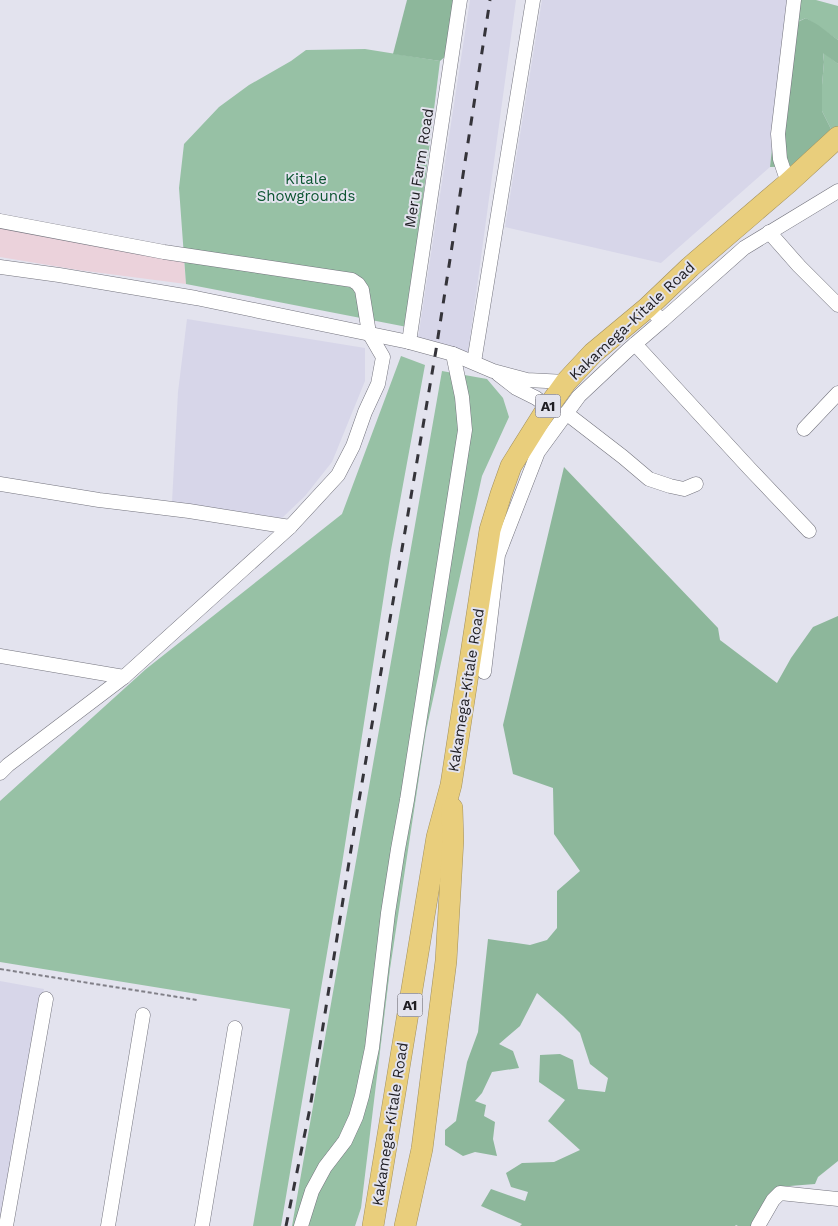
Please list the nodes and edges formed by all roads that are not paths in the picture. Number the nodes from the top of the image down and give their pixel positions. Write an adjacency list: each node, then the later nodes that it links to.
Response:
1 (460, 0): 13 (street, Meru Farm Road)
2 (533, 0): 16 (street)
3 (794, 0): 5 (street)
4 (838, 136): 5 (highway, Kakamega-Kitale Road / A1)
5 (788, 184): 11 (highway, Kakamega-Kitale Road / A1)
6 (838, 191): 8 (street)
7 (0, 221): 12 (street)
8 (769, 232): 10 (street); 11 (street)
9 (0, 267): 12 (street)
10 (838, 305)
11 (655, 314): 14 (street); 18 (highway, Kakamega-Kitale Road / A1)
12 (368, 333): 13 (street); 24 (street)
13 (409, 342): 15 (street)
14 (635, 344): 20 (street); 25 (street)
15 (454, 354): 16 (street); 38 (street)
16 (474, 362): 17 (street)
17 (493, 370): 18 (street); 20 (street)
18 (566, 382): 20 (highway, Kakamega-Kitale Road / A1)
19 (838, 393): 21 (street)
20 (557, 410): 23 (street); 27 (street); 30 (highway, Kakamega-Kitale Road / A1)
21 (804, 429)
22 (0, 484): 24 (street)
23 (696, 484)
24 (290, 527): 28 (street)
25 (808, 531)
26 (0, 656): 28 (street)
27 (484, 672)
28 (124, 677): 29 (street)
29 (0, 773)
30 (451, 785): 39 (highway, Kakamega-Kitale Road / A1); 40 (highway, Kakamega-Kitale Road / A1)
31 (46, 999): 35 (street)
32 (142, 1015): 36 (street)
33 (235, 1028): 37 (street)
34 (838, 1199): 41 (street)
35 (6, 1226)
36 (108, 1226)
37 (202, 1226)
38 (301, 1226)
39 (373, 1226)
40 (405, 1226)
41 (758, 1226)

